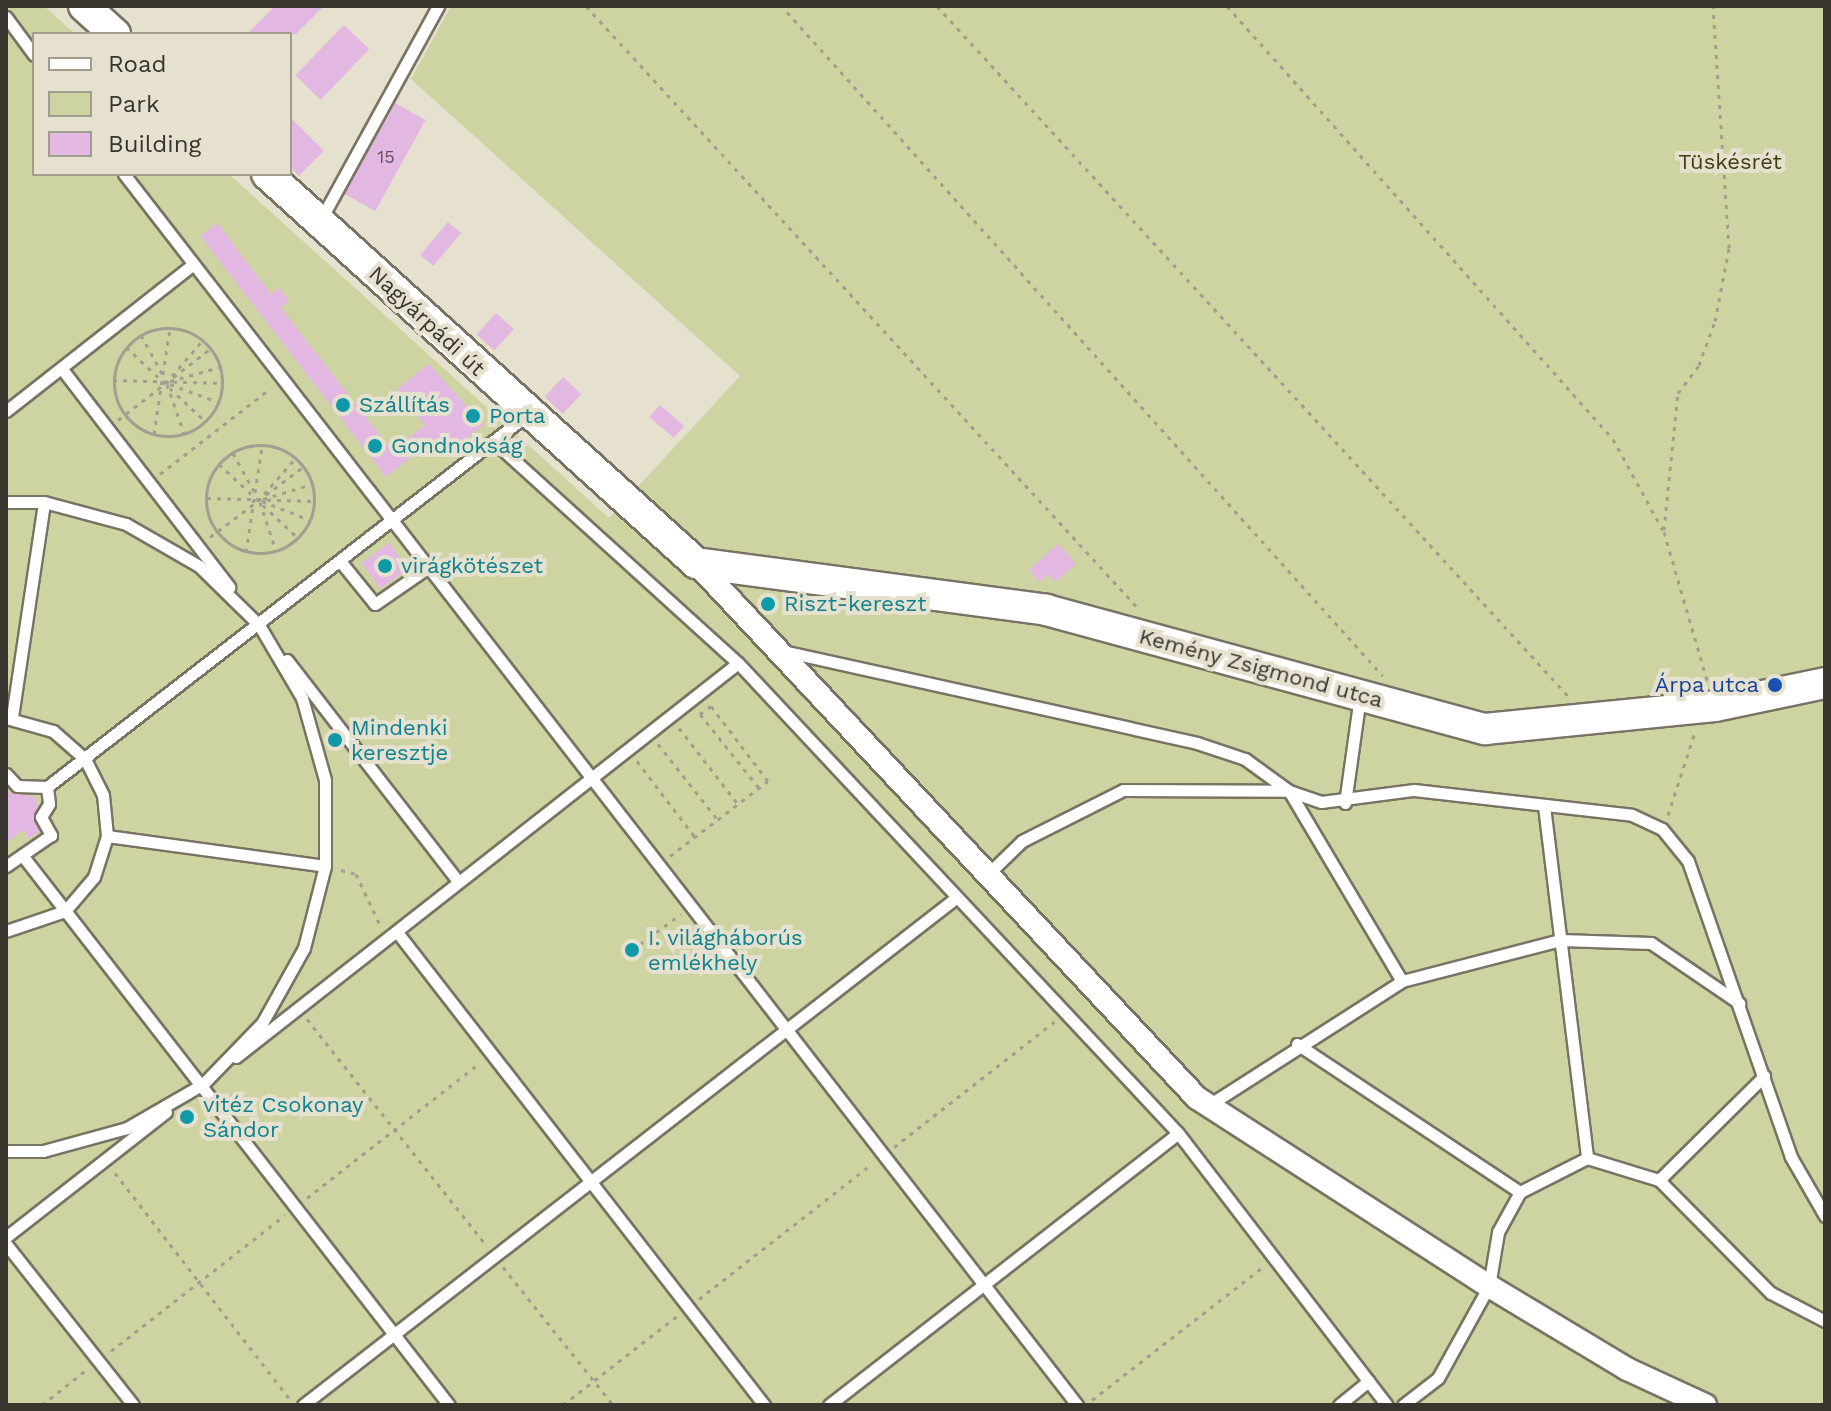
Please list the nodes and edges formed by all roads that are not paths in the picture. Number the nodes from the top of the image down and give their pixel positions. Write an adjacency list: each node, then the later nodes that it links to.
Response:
1 (84, 6): 4 (street)
2 (438, 6): 8 (lane)
3 (6, 17): 5 (lane)
4 (113, 32)
5 (32, 52)
6 (125, 176): 9 (lane)
7 (269, 176): 8 (street, Nagyárpádi út)
8 (319, 222): 12 (street, Nagyárpádi út)
9 (192, 265): 10 (lane); 16 (lane)
10 (62, 369): 11 (lane); 20 (lane)
11 (6, 411)
12 (528, 414): 13 (lane); 18 (street, Nagyárpádi út)
13 (493, 441): 16 (lane); 22 (lane)
14 (6, 502): 15 (lane)
15 (44, 502): 20 (lane); 25 (lane)
16 (391, 521): 17 (lane); 19 (lane)
17 (340, 561): 19 (lane); 20 (lane)
18 (696, 563): 21 (street); 24 (street, Kemény Zsigmond utca)
19 (427, 568): 28 (lane)
20 (259, 625): 26 (lane); 36 (lane); 38 (lane)
21 (778, 650): 30 (lane); 37 (street)
22 (738, 663): 28 (lane); 39 (lane)
23 (1825, 683): 24 (street, Kemény Zsigmond utca)
24 (1360, 695): 31 (lane)
25 (9, 717): 26 (lane)
26 (85, 759): 29 (lane); 33 (lane)
27 (6, 774): 29 (lane)
28 (591, 779): 38 (lane); 46 (lane)
29 (47, 787): 34 (lane)
30 (1289, 791): 31 (lane); 37 (lane); 44 (lane)
31 (1345, 803): 32 (lane)
32 (1544, 806): 43 (lane); 45 (lane)
33 (107, 836): 36 (lane); 40 (lane)
34 (22, 855): 35 (lane); 40 (lane)
35 (6, 866)
36 (325, 866): 49 (lane)
37 (988, 874): 50 (street)
38 (458, 881): 42 (lane)
39 (957, 897): 46 (lane); 51 (lane)
40 (65, 911): 41 (lane); 49 (lane)
41 (6, 931)
42 (397, 932): 49 (lane); 55 (lane)
43 (1561, 940): 44 (lane); 45 (lane); 53 (lane)
44 (1402, 981): 47 (lane)
45 (1741, 1004): 48 (lane)
46 (786, 1030): 55 (lane); 60 (lane)
47 (1297, 1044): 50 (lane); 56 (lane)
48 (1764, 1076): 54 (lane); 57 (lane)
49 (203, 1084): 52 (lane); 58 (lane); 63 (lane)
50 (1209, 1105): 61 (street)
51 (1178, 1133): 60 (lane); 64 (lane)
52 (6, 1151)
53 (1587, 1158): 54 (lane); 56 (lane)
54 (1659, 1180): 62 (lane)
55 (591, 1181): 63 (lane); 68 (lane)
56 (1520, 1192): 61 (lane)
57 (1825, 1216)
58 (6, 1237)
59 (6, 1244): 65 (lane)
60 (984, 1284): 69 (lane); 70 (lane)
61 (1489, 1286): 73 (lane); 74 (street)
62 (1825, 1321)
63 (394, 1335): 66 (lane); 67 (lane)
64 (1369, 1381): 71 (lane); 72 (lane)
65 (133, 1405)
66 (303, 1405)
67 (449, 1405)
68 (764, 1405)
69 (829, 1405)
70 (1077, 1405)
71 (1339, 1405)
72 (1387, 1405)
73 (1403, 1405)
74 (1705, 1405)

